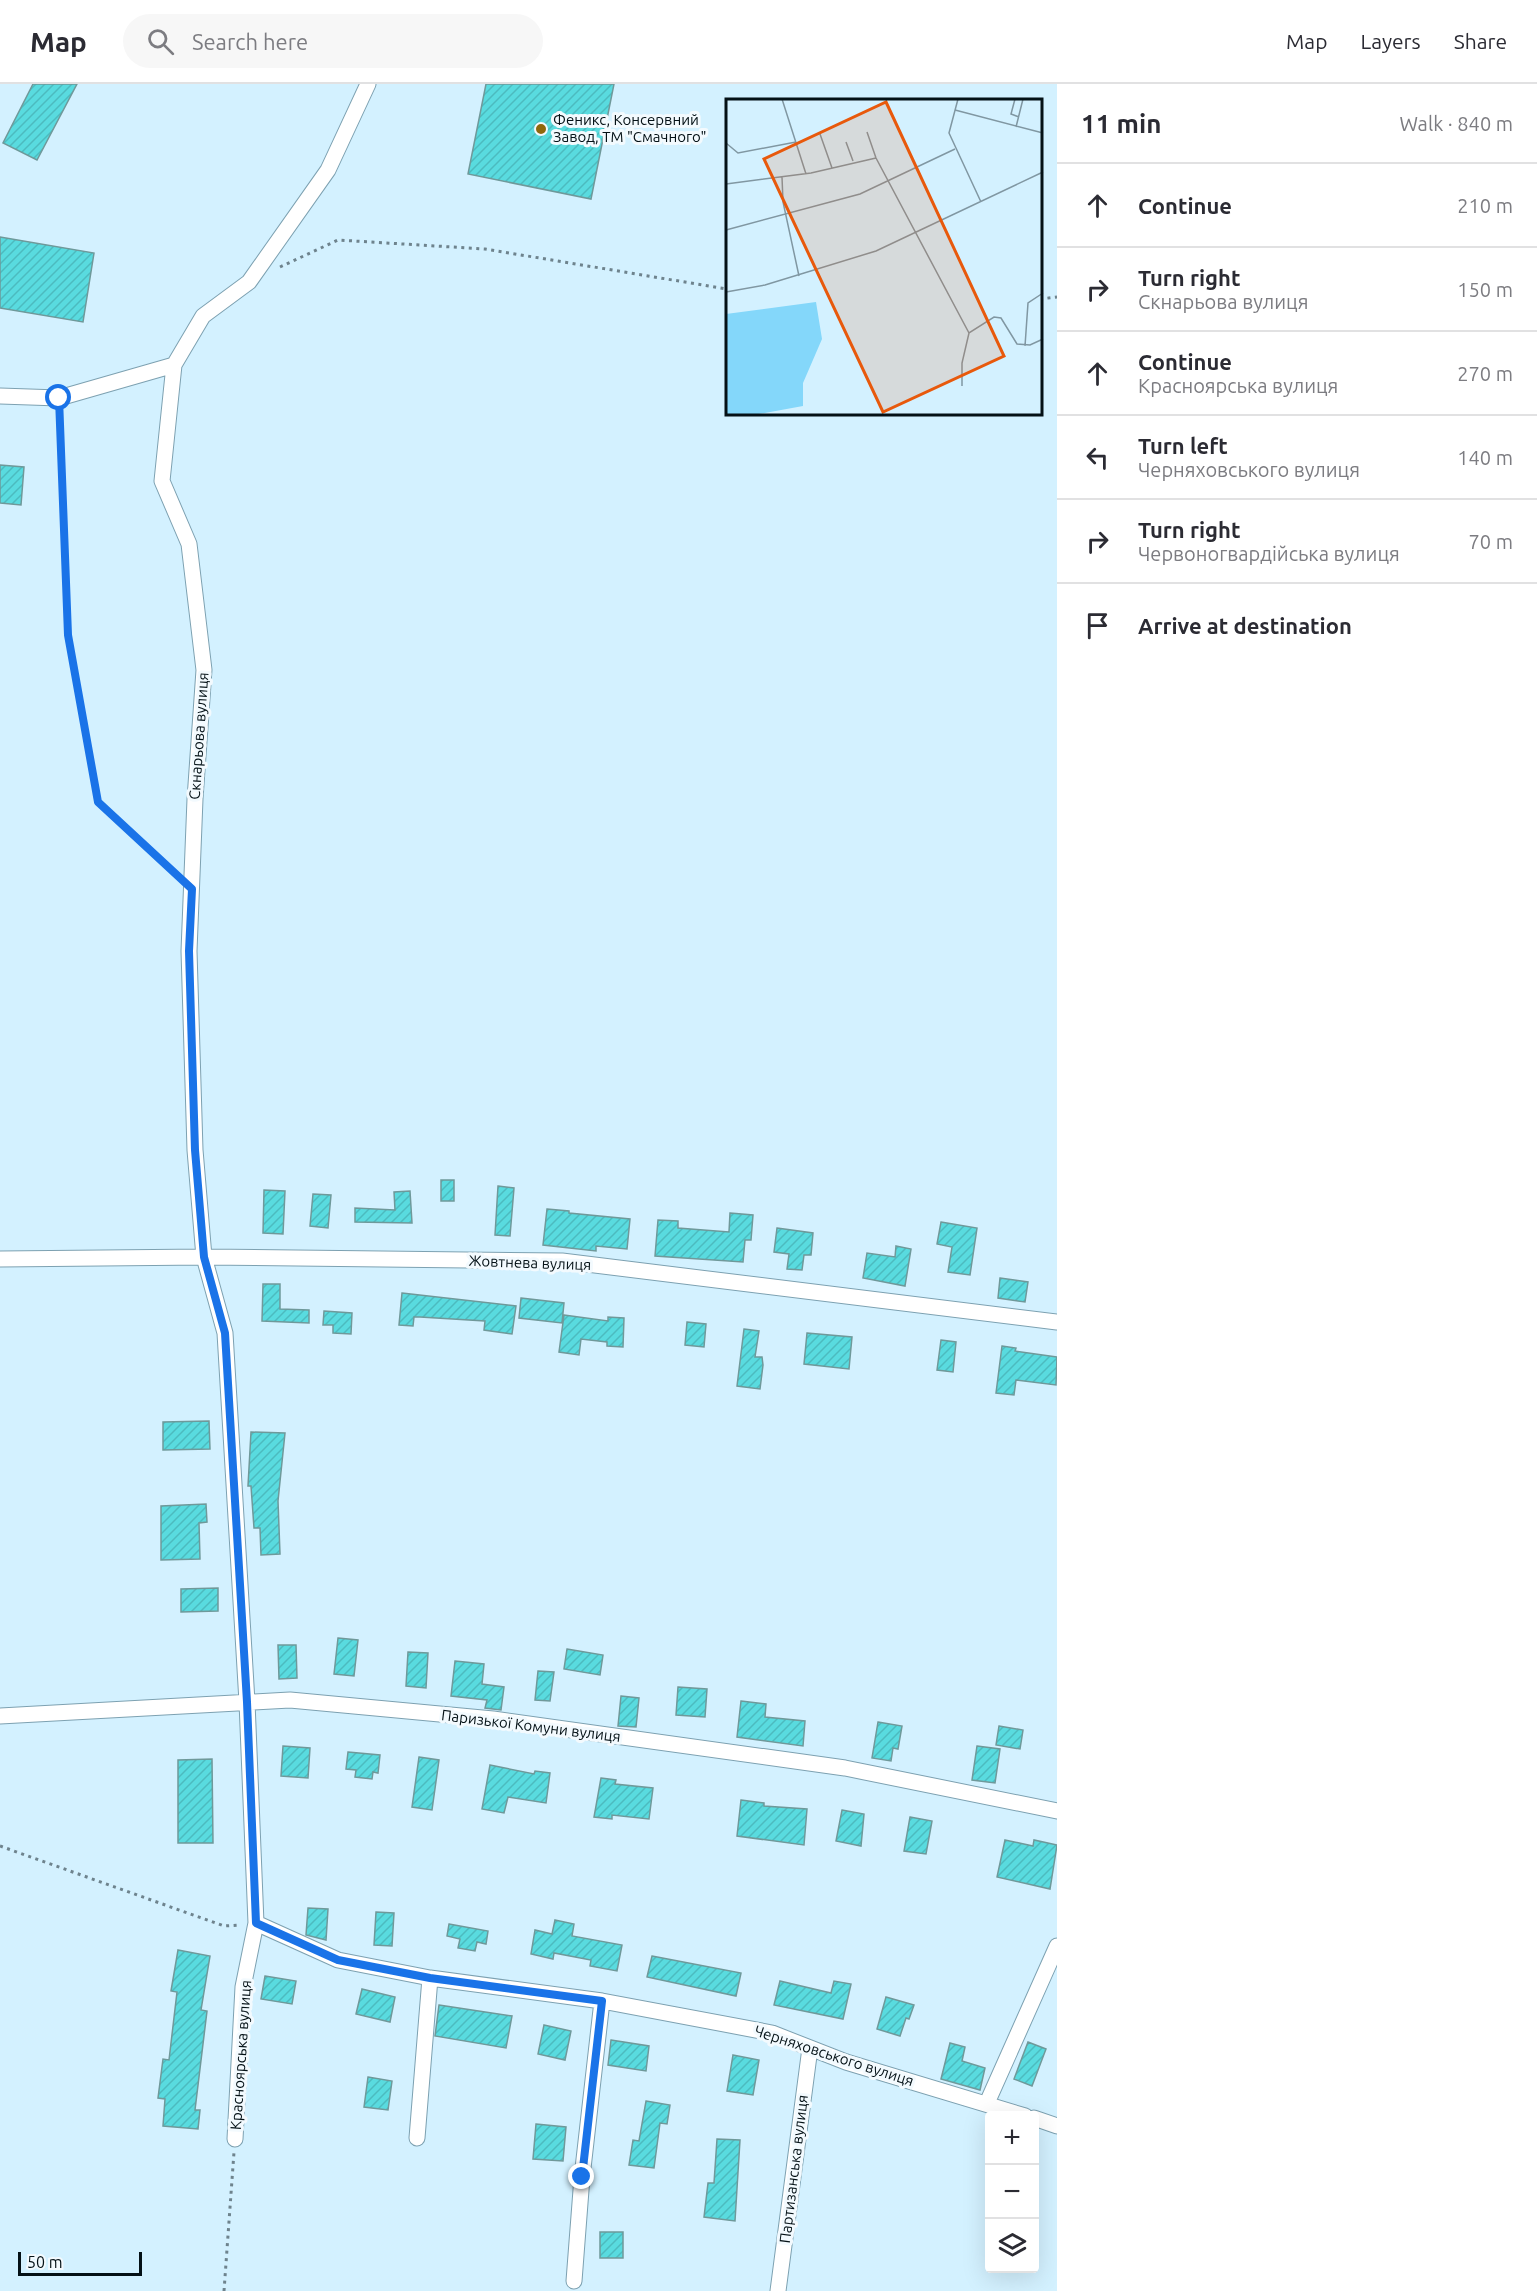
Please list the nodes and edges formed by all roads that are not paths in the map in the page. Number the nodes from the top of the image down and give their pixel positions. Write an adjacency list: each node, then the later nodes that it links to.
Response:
1 (368, 84): 2 (street)
2 (174, 365): 3 (street); 4 (street, Скнарьова вулиця)
3 (0, 396)
4 (204, 1257): 5 (street, Жовтнева вулиця); 6 (street, Жовтнева вулиця); 7 (street, Красноярська вулиця)
5 (0, 1259)
6 (1057, 1322)
7 (247, 1702): 8 (street, Паризької Комуни вулиця); 9 (street, Паризької Комуни вулиця); 10 (street, Красноярська вулиця)
8 (0, 1716)
9 (1057, 1811)
10 (256, 1923): 12 (street, Черняховського вулиця); 20 (street, Красноярська вулиця)
11 (1057, 1946): 15 (street)
12 (430, 1978): 13 (street, Черняховського вулиця); 19 (street)
13 (602, 2001): 14 (street, Черняховського вулиця); 21 (street)
14 (810, 2048): 15 (street, Черняховського вулиця); 22 (street, Партизанська вулиця)
15 (987, 2103): 16 (street, Черняховського вулиця)
16 (1012, 2111)
17 (1039, 2119): 18 (street)
18 (1057, 2126)
19 (417, 2138)
20 (235, 2139)
21 (574, 2281)
22 (778, 2291)

